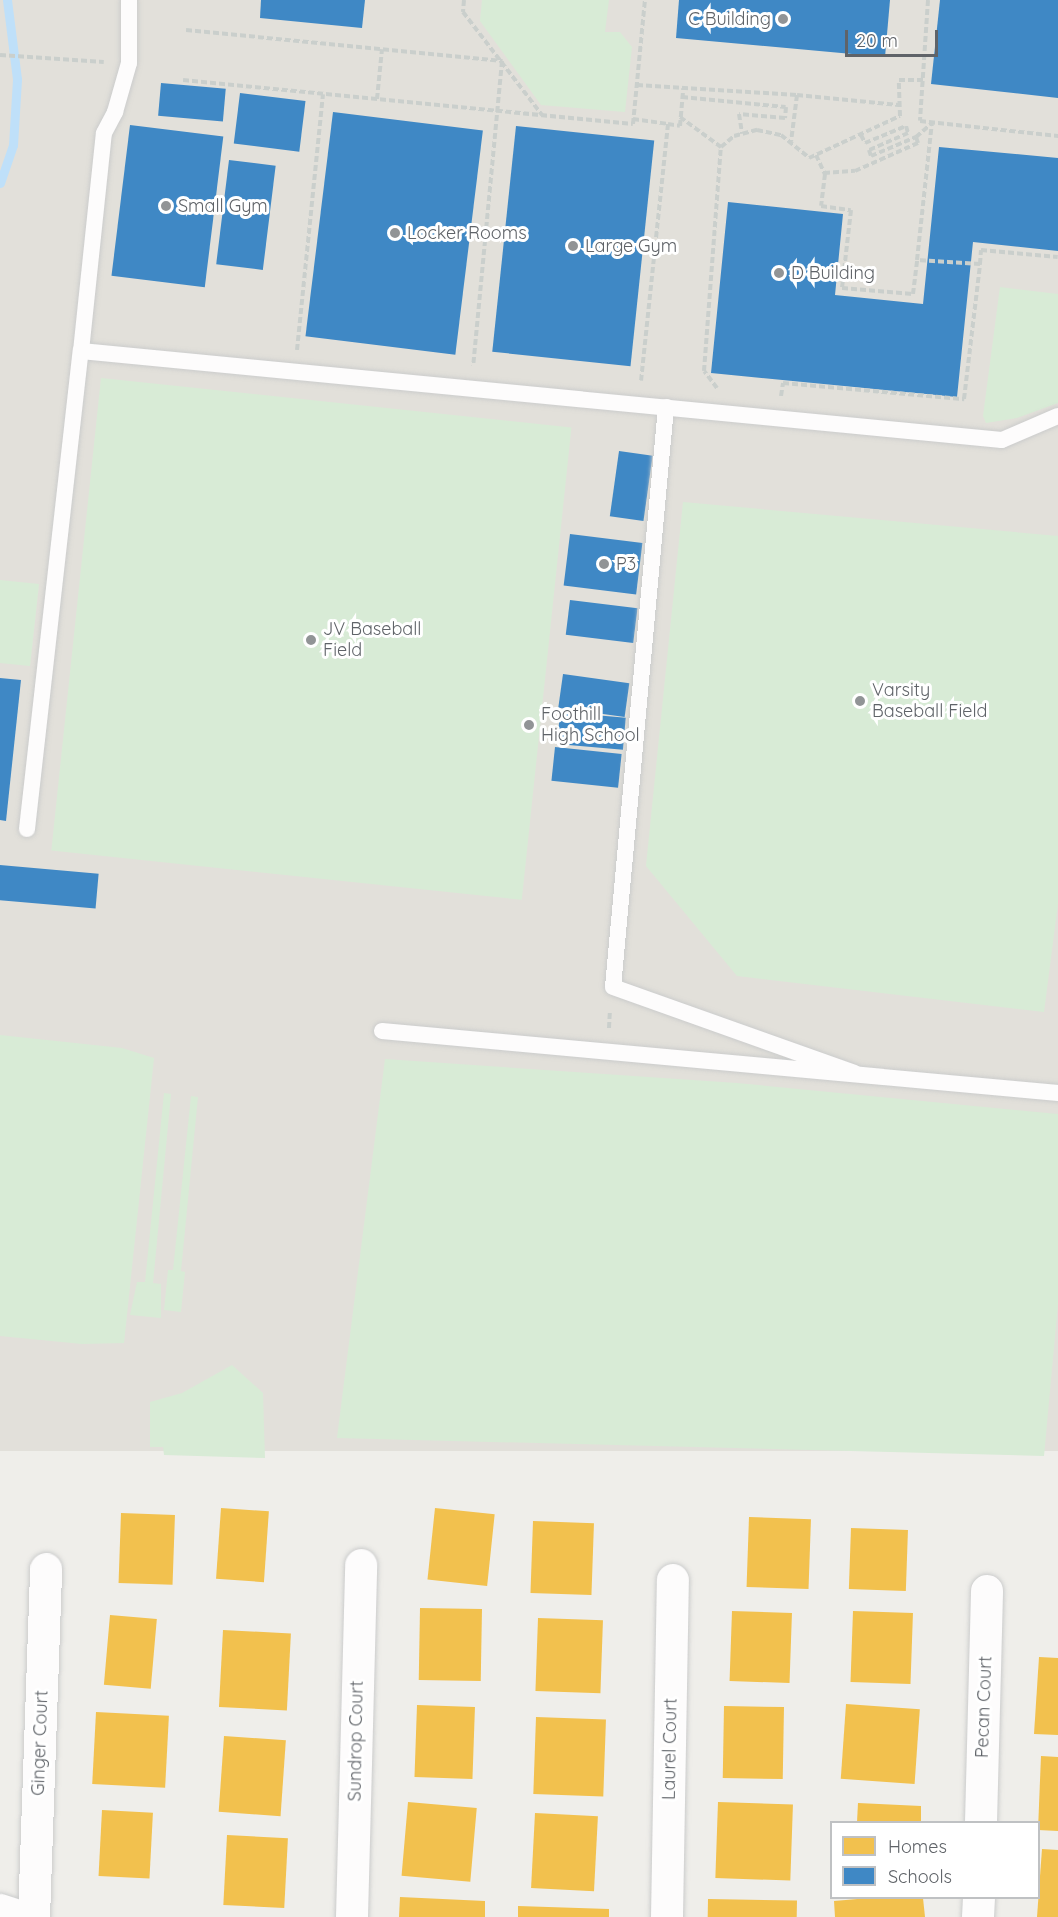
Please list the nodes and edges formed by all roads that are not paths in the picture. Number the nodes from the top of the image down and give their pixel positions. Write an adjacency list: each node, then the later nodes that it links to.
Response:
1 (129, 0): 2 (lane)
2 (81, 351): 3 (lane); 5 (lane)
3 (666, 407): 4 (lane); 7 (lane)
4 (1058, 416)
5 (27, 829)
6 (382, 1031): 7 (lane)
7 (854, 1073): 8 (lane)
8 (1058, 1093)
9 (361, 1565): 18 (street, Sundrop Court)
10 (46, 1569): 17 (street, Ginger Court)
11 (673, 1581): 19 (street, Laurel Court)
12 (987, 1591): 13 (street, Pecan Court)
13 (981, 1821)
14 (979, 1899): 20 (street)
15 (0, 1910): 16 (street)
16 (21, 1917)
17 (34, 1917)
18 (352, 1917)
19 (667, 1917)
20 (978, 1917)

